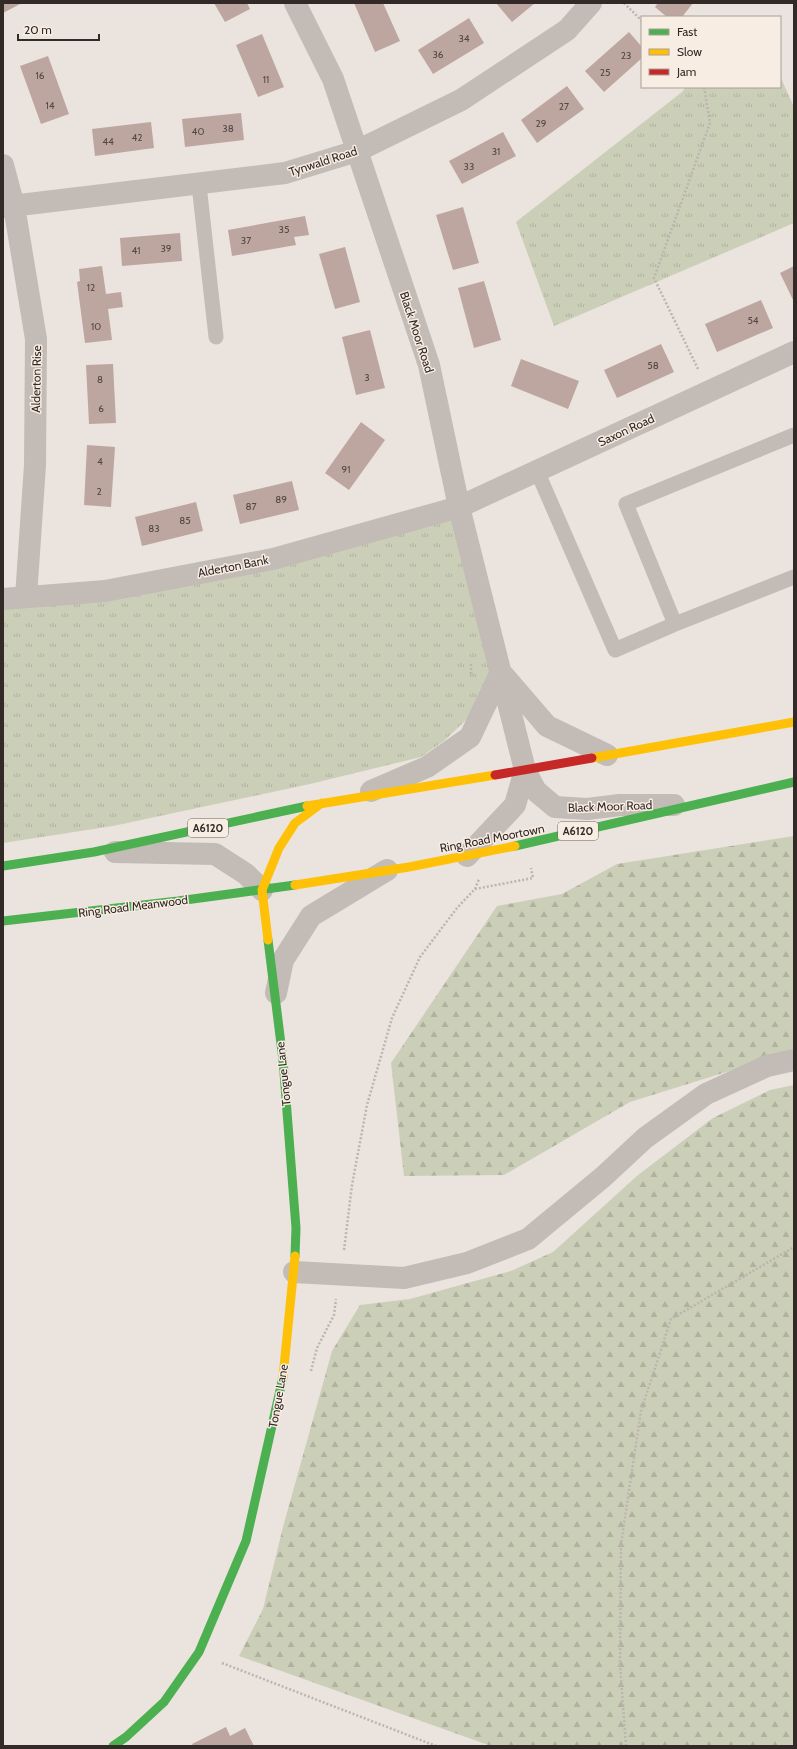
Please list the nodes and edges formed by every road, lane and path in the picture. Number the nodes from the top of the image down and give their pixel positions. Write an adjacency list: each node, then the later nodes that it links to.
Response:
1 (295, 3): 6 (street, Black Moor Road)
2 (591, 3): 6 (street, Tynwald Road)
3 (624, 3): 4 (path)
4 (641, 19)
5 (704, 88): 12 (path)
6 (357, 151): 8 (street, Tynwald Road); 15 (street, Black Moor Road)
7 (3, 165): 9 (street, Alderton Rise)
8 (199, 184): 9 (street, Tynwald Road); 10 (lane)
9 (8, 206): 17 (street, Alderton Rise)
10 (216, 337)
11 (794, 352): 12 (street, Saxon Road)
12 (709, 392): 14 (street, Saxon Road)
13 (794, 435): 19 (lane)
14 (537, 471): 15 (street, Saxon Road); 19 (lane)
15 (458, 507): 17 (street, Alderton Bank); 21 (street, Black Moor Road)
16 (794, 577): 19 (lane)
17 (26, 597): 18 (street, Alderton Bank)
18 (3, 599)
19 (675, 624)
20 (471, 662): 22 (path)
21 (501, 672): 24 (street, Black Moor Road); 25 (street, Black Moor Road); 27 (street)
22 (471, 676)
23 (794, 722): 24 (main road, A6120)
24 (607, 755): 25 (main road, A6120)
25 (525, 770): 27 (main road, A6120); 29 (street, Black Moor Road); 31 (street, Black Moor Road)
26 (794, 782): 29 (main road, Ring Road Moortown / A6120)
27 (359, 796): 28 (main road, A6120)
28 (322, 803): 30 (main road, A6120); 34 (main road)
29 (689, 805): 31 (main road, Ring Road Moortown / A6120)
30 (94, 852): 32 (main road, A6120); 34 (street)
31 (467, 856): 33 (main road, Ring Road Moortown / A6120)
32 (3, 866)
33 (387, 870): 34 (main road, Ring Road Moortown / A6120); 36 (street, Tongue Lane)
34 (262, 890): 35 (main road, Ring Road Meanwood / A6120); 36 (main road, Tongue Lane)
35 (3, 921)
36 (274, 1002): 39 (main road, Tongue Lane)
37 (794, 1060): 39 (street)
38 (794, 1248): 43 (path)
39 (294, 1272): 41 (main road, Tongue Lane)
40 (214, 1660): 42 (path)
41 (113, 1746)
42 (436, 1746)
43 (626, 1746)

